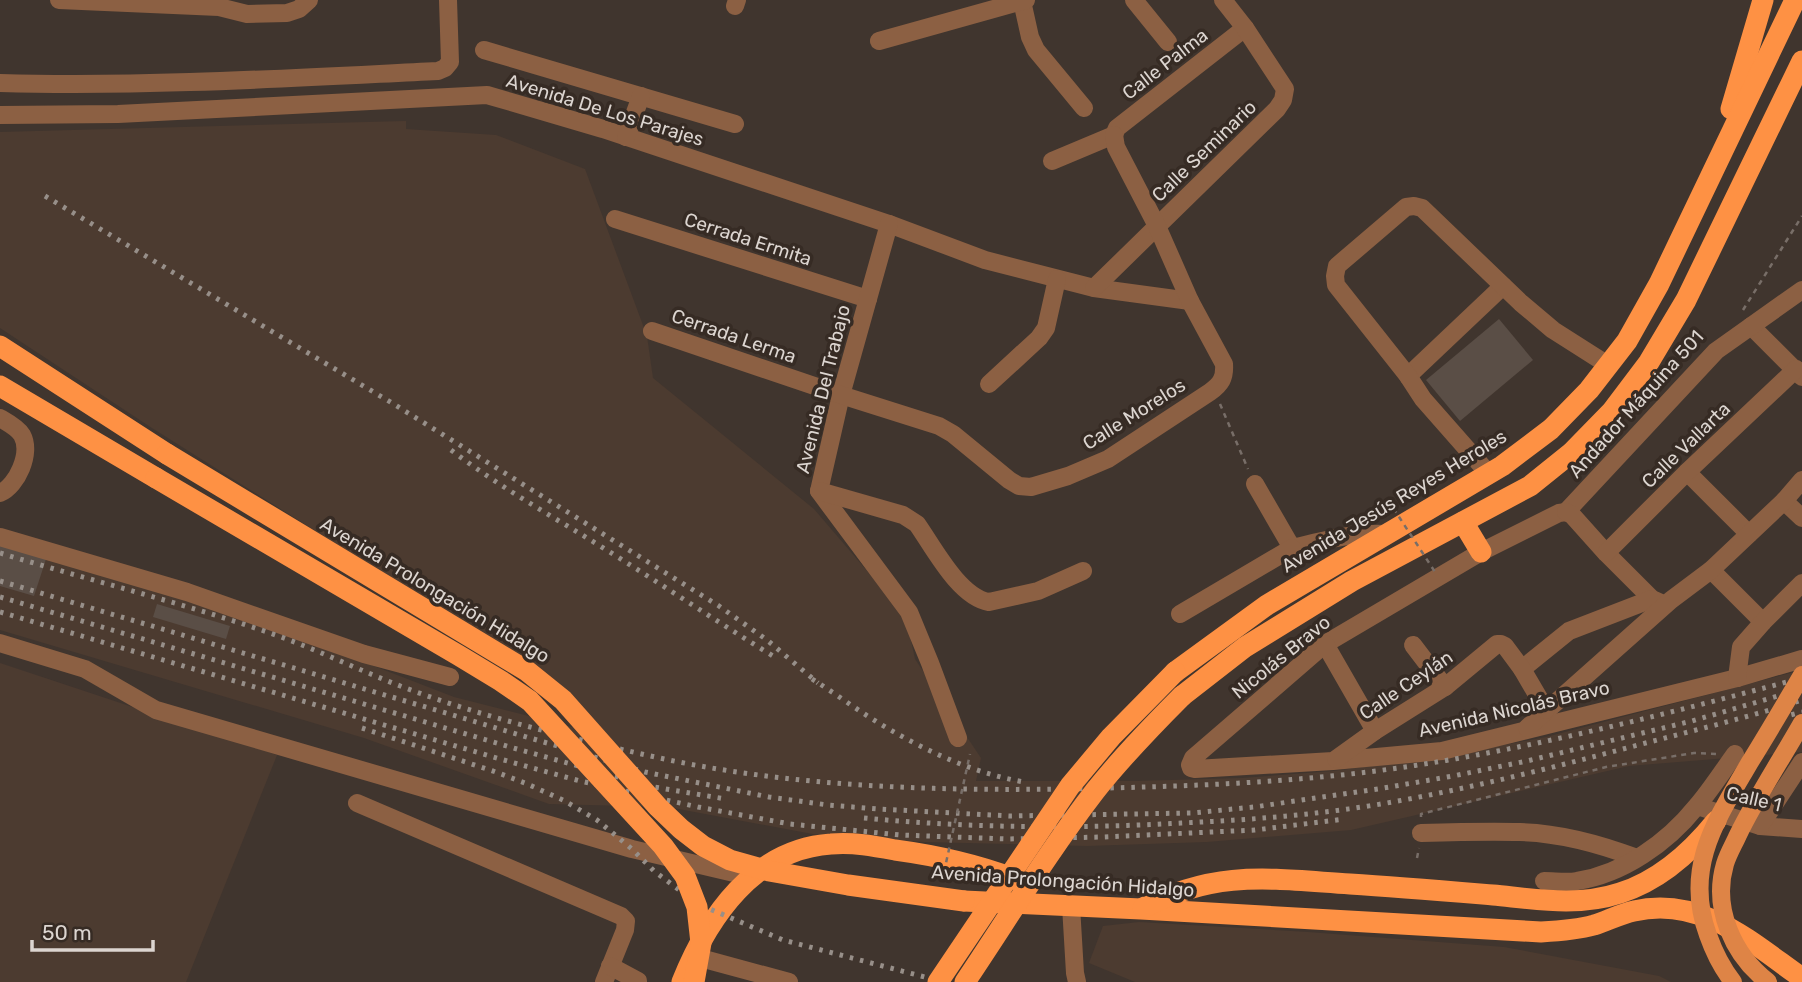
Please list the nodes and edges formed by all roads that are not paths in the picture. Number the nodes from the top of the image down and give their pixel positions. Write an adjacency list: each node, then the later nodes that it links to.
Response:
1 (59, 0): 2 (street)
2 (309, 0)
3 (448, 0): 14 (street)
4 (1024, 0): 10 (street); 16 (street)
5 (1134, 0): 11 (street)
6 (1223, 0): 9 (street, Calle Seminario)
7 (1763, 0): 22 (highway)
8 (1795, 0): 22 (highway, Avenida Jesús Reyes Heroles)
9 (1245, 28): 19 (street, Calle Palma); 25 (street, Calle Seminario)
10 (879, 41)
11 (1168, 42)
12 (484, 50): 15 (street)
13 (1802, 61): 52 (highway)
14 (0, 83)
15 (641, 96): 18 (street); 20 (street)
16 (1084, 108)
17 (0, 115): 20 (street, Avenida De Los Parajes)
18 (735, 124)
19 (1114, 135): 21 (street); 25 (street)
20 (626, 137): 24 (street, Avenida De Los Parajes)
21 (1052, 161)
22 (1711, 176): 35 (highway, Avenida Jesús Reyes Heroles)
23 (615, 219): 30 (street, Cerrada Ermita)
24 (889, 225): 26 (street, Avenida De Los Parajes); 30 (street, Avenida Del Trabajo)
25 (1157, 226): 28 (street, Calle Seminario); 31 (street, Calle Seminario)
26 (1058, 279): 28 (street, Avenida De Los Parajes); 38 (street)
27 (1503, 286): 35 (street); 37 (street); 37 (street)
28 (1094, 288): 31 (street)
29 (1802, 290): 32 (street, Andador Máquina 501)
30 (868, 299): 41 (street, Avenida Del Trabajo)
31 (1189, 301): 39 (street, Calle Seminario)
32 (1744, 322): 36 (street); 50 (street, Andador Máquina 501)
33 (652, 331): 41 (street, Cerrada Lerma)
34 (0, 346): 93 (highway, Avenida Prolongación Hidalgo, bridge)
35 (1608, 365): 44 (highway, Avenida Jesús Reyes Heroles)
36 (1799, 373): 43 (street, Calle Vallarta)
37 (1408, 376): 44 (street)
38 (989, 384)
39 (1217, 385): 41 (street, Calle Morelos)
40 (0, 386): 100 (highway, bridge)
41 (841, 395): 47 (street, Avenida Del Trabajo)
42 (0, 418): 48 (street)
43 (1687, 472): 54 (street); 58 (street, Calle Vallarta)
44 (1489, 474): 53 (highway, Avenida Jesús Reyes Heroles)
45 (1802, 480): 49 (street)
46 (1255, 484): 56 (street)
47 (819, 491): 59 (street); 79 (street, Avenida Del Trabajo)
48 (0, 494)
49 (1784, 501): 51 (street); 54 (street)
50 (1566, 512): 57 (street, Nicolás Bravo); 58 (street)
51 (1802, 518)
52 (1463, 522): 57 (highway); 103 (highway, bridge)
53 (1386, 534): 56 (street); 102 (highway, Avenida Jesús Reyes Heroles, bridge)
54 (1749, 534): 60 (street)
55 (0, 537): 72 (street)
56 (1292, 548): 64 (street)
57 (1481, 552): 67 (street, Nicolás Bravo)
58 (1606, 553): 62 (street)
59 (1083, 570)
60 (1711, 570): 63 (street); 65 (street)
61 (1802, 583): 65 (street)
62 (1652, 599): 63 (street); 70 (street)
63 (1671, 600): 75 (street)
64 (1180, 614)
65 (1763, 622): 73 (street)
66 (0, 643): 91 (street)
67 (1325, 644): 78 (street); 83 (street, Nicolás Bravo)
68 (1413, 645): 74 (street)
69 (1802, 659): 73 (street, Avenida Nicolás Bravo)
70 (1522, 669): 74 (street, Calle Ceylán); 75 (street)
71 (1802, 674): 86 (main road, bridge)
72 (450, 677)
73 (1737, 678): 77 (street, Avenida Nicolás Bravo)
74 (1445, 687): 78 (street, Calle Ceylán)
75 (1546, 710): 77 (street)
76 (1802, 723): 106 (main road, bridge)
77 (1524, 730): 81 (street, Avenida Nicolás Bravo)
78 (1375, 731): 81 (street, Calle Ceylán)
79 (958, 738)
80 (1735, 754): 85 (street)
81 (1333, 761): 83 (street, Avenida Nicolás Bravo)
82 (1802, 762): 87 (street)
83 (1189, 765)
84 (357, 803): 96 (street)
85 (1697, 806): 87 (street, Calle 1); 90 (street)
86 (1716, 821): 94 (highway); 105 (main road, bridge)
87 (1760, 826): 88 (street, Calle 1)
88 (1802, 829)
89 (1421, 833): 90 (street)
90 (1637, 858): 92 (street)
91 (751, 877): 93 (highway); 95 (highway)
92 (1544, 881)
93 (1070, 906): 94 (highway, Avenida Prolongación Hidalgo); 104 (street)
94 (1141, 909): 97 (highway, Avenida Prolongación Hidalgo)
95 (693, 956): 99 (highway); 101 (street)
96 (607, 974): 98 (street)
97 (1802, 978)
98 (639, 982)
99 (681, 982)
100 (694, 982)
101 (789, 982)
102 (938, 982)
103 (965, 982)
104 (1077, 982)
105 (1734, 982)
106 (1769, 982)

